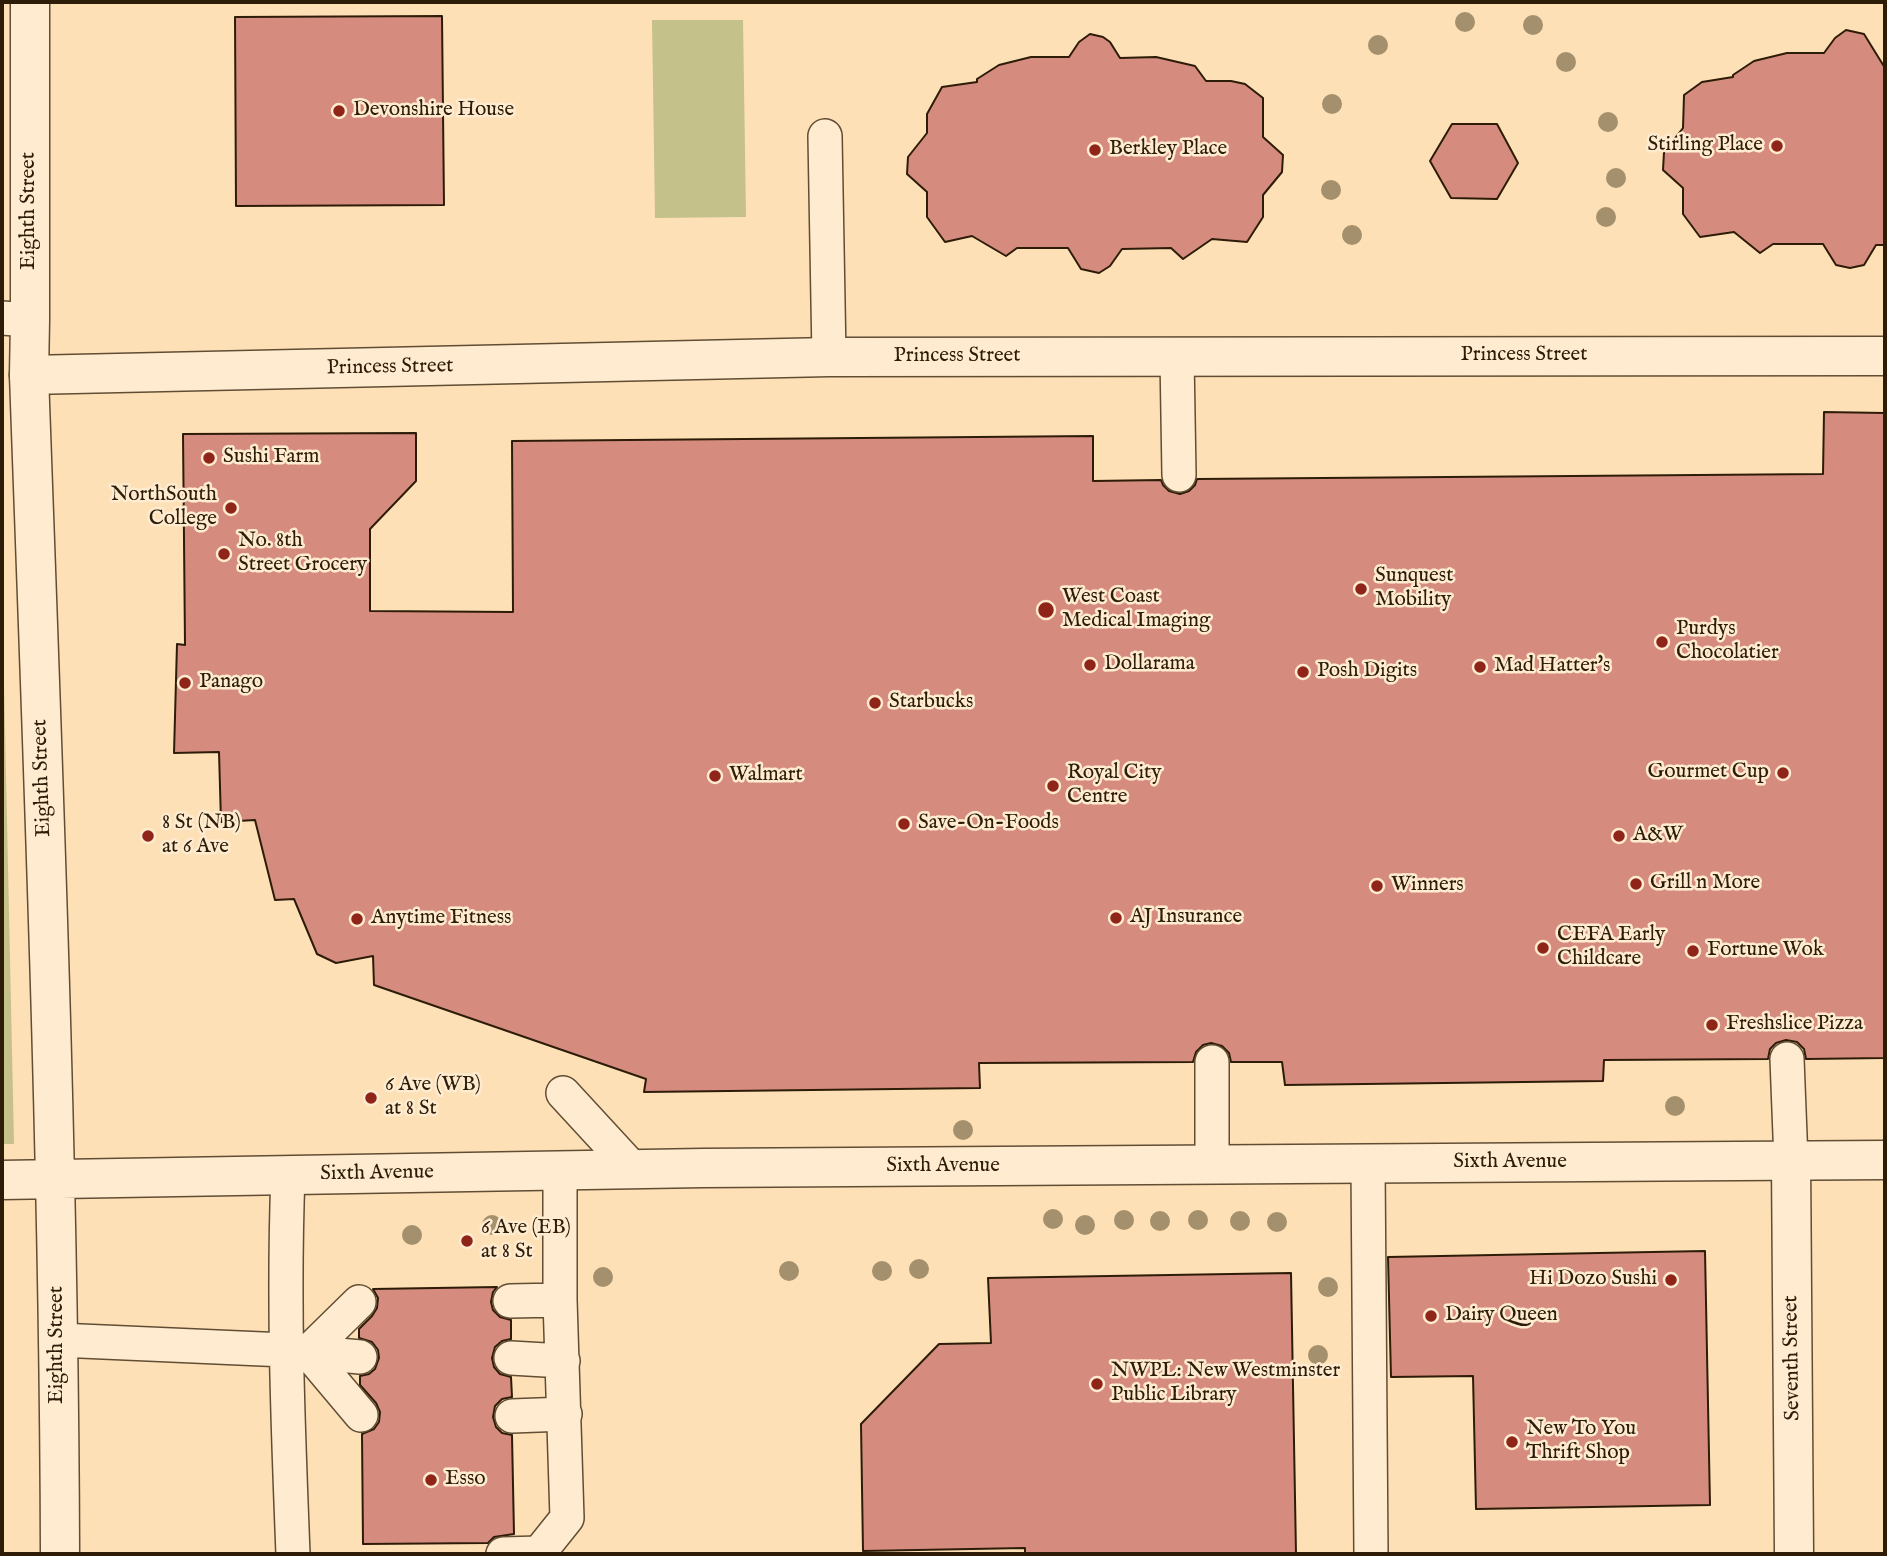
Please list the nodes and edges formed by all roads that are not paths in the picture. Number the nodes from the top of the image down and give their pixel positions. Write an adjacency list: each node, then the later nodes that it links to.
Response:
1 (30, 2): 3 (street, Eighth Street)
2 (825, 136): 6 (lane)
3 (16, 319): 7 (street, Eighth Street)
4 (1177, 356): 5 (street, Princess Street); 6 (street, Princess Street); 8 (lane)
5 (1885, 356)
6 (829, 357): 7 (street, Princess Street)
7 (29, 375): 20 (street, Eighth Street)
8 (1179, 475)
9 (1787, 1059): 13 (lane)
10 (1212, 1062): 15 (lane)
11 (563, 1093): 16 (lane)
12 (1885, 1160): 13 (street, Sixth Avenue)
13 (1791, 1161): 14 (street, Sixth Avenue); 36 (street, Seventh Street)
14 (1368, 1164): 15 (street, Sixth Avenue); 35 (lane)
15 (1212, 1166): 16 (street, Sixth Avenue)
16 (633, 1169): 17 (street, Sixth Avenue)
17 (560, 1170): 18 (street, Sixth Avenue); 21 (lane)
18 (288, 1175): 20 (street, Sixth Avenue); 25 (lane)
19 (2, 1180): 20 (street, Sixth Avenue)
20 (55, 1180): 24 (street, Eighth Street)
21 (560, 1300): 22 (lane); 28 (lane)
22 (510, 1301)
23 (359, 1302): 25 (lane)
24 (58, 1340): 25 (lane); 32 (street, Eighth Street)
25 (297, 1351): 26 (lane); 29 (lane); 33 (lane)
26 (360, 1357)
27 (511, 1358): 28 (lane)
28 (562, 1361): 30 (lane)
29 (362, 1415)
30 (565, 1415): 31 (lane); 34 (lane)
31 (512, 1416)
32 (60, 1554)
33 (293, 1554)
34 (503, 1554)
35 (1371, 1554)
36 (1794, 1554)

